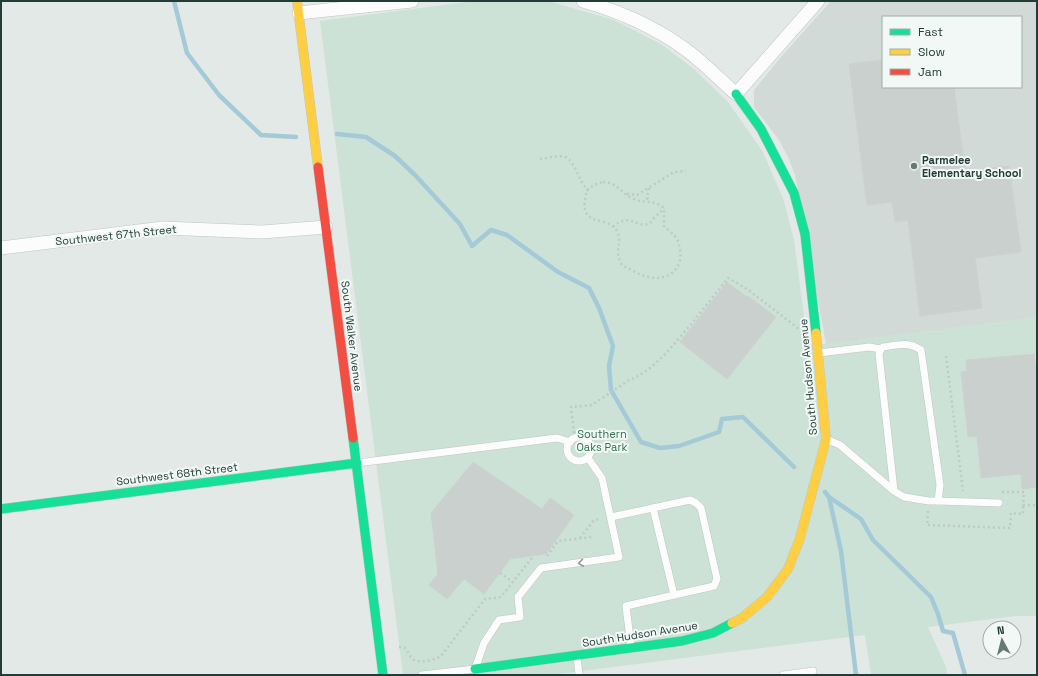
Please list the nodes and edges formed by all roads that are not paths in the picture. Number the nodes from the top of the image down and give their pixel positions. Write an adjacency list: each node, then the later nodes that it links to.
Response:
1 (412, 1): 4 (street)
2 (583, 1): 5 (street)
3 (818, 1): 5 (street)
4 (298, 7): 6 (street, South Walker Avenue)
5 (736, 94): 9 (street, South Hudson Avenue)
6 (326, 227): 7 (street, Southwest 67th Street); 13 (street, South Walker Avenue)
7 (1, 248)
8 (881, 349): 9 (lane); 14 (lane); 15 (lane)
9 (819, 353): 10 (street, South Hudson Avenue)
10 (826, 439): 14 (lane); 21 (street, South Hudson Avenue)
11 (572, 440): 12 (lane); 12 (lane); 13 (lane)
12 (588, 458): 19 (lane)
13 (357, 464): 18 (street, Southwest 68th Street); 25 (street, South Walker Avenue)
14 (894, 491): 15 (lane)
15 (938, 501): 16 (lane)
16 (999, 503)
17 (653, 508): 19 (lane); 20 (lane); 20 (lane)
18 (1, 509)
19 (611, 517): 23 (lane, one-way to 23)
20 (674, 595): 21 (lane)
21 (632, 648): 22 (street, South Hudson Avenue)
22 (577, 656): 23 (street, South Hudson Avenue); 27 (lane)
23 (476, 669): 26 (lane)
24 (813, 671): 28 (lane)
25 (383, 675)
26 (422, 675)
27 (579, 675)
28 (783, 675)

